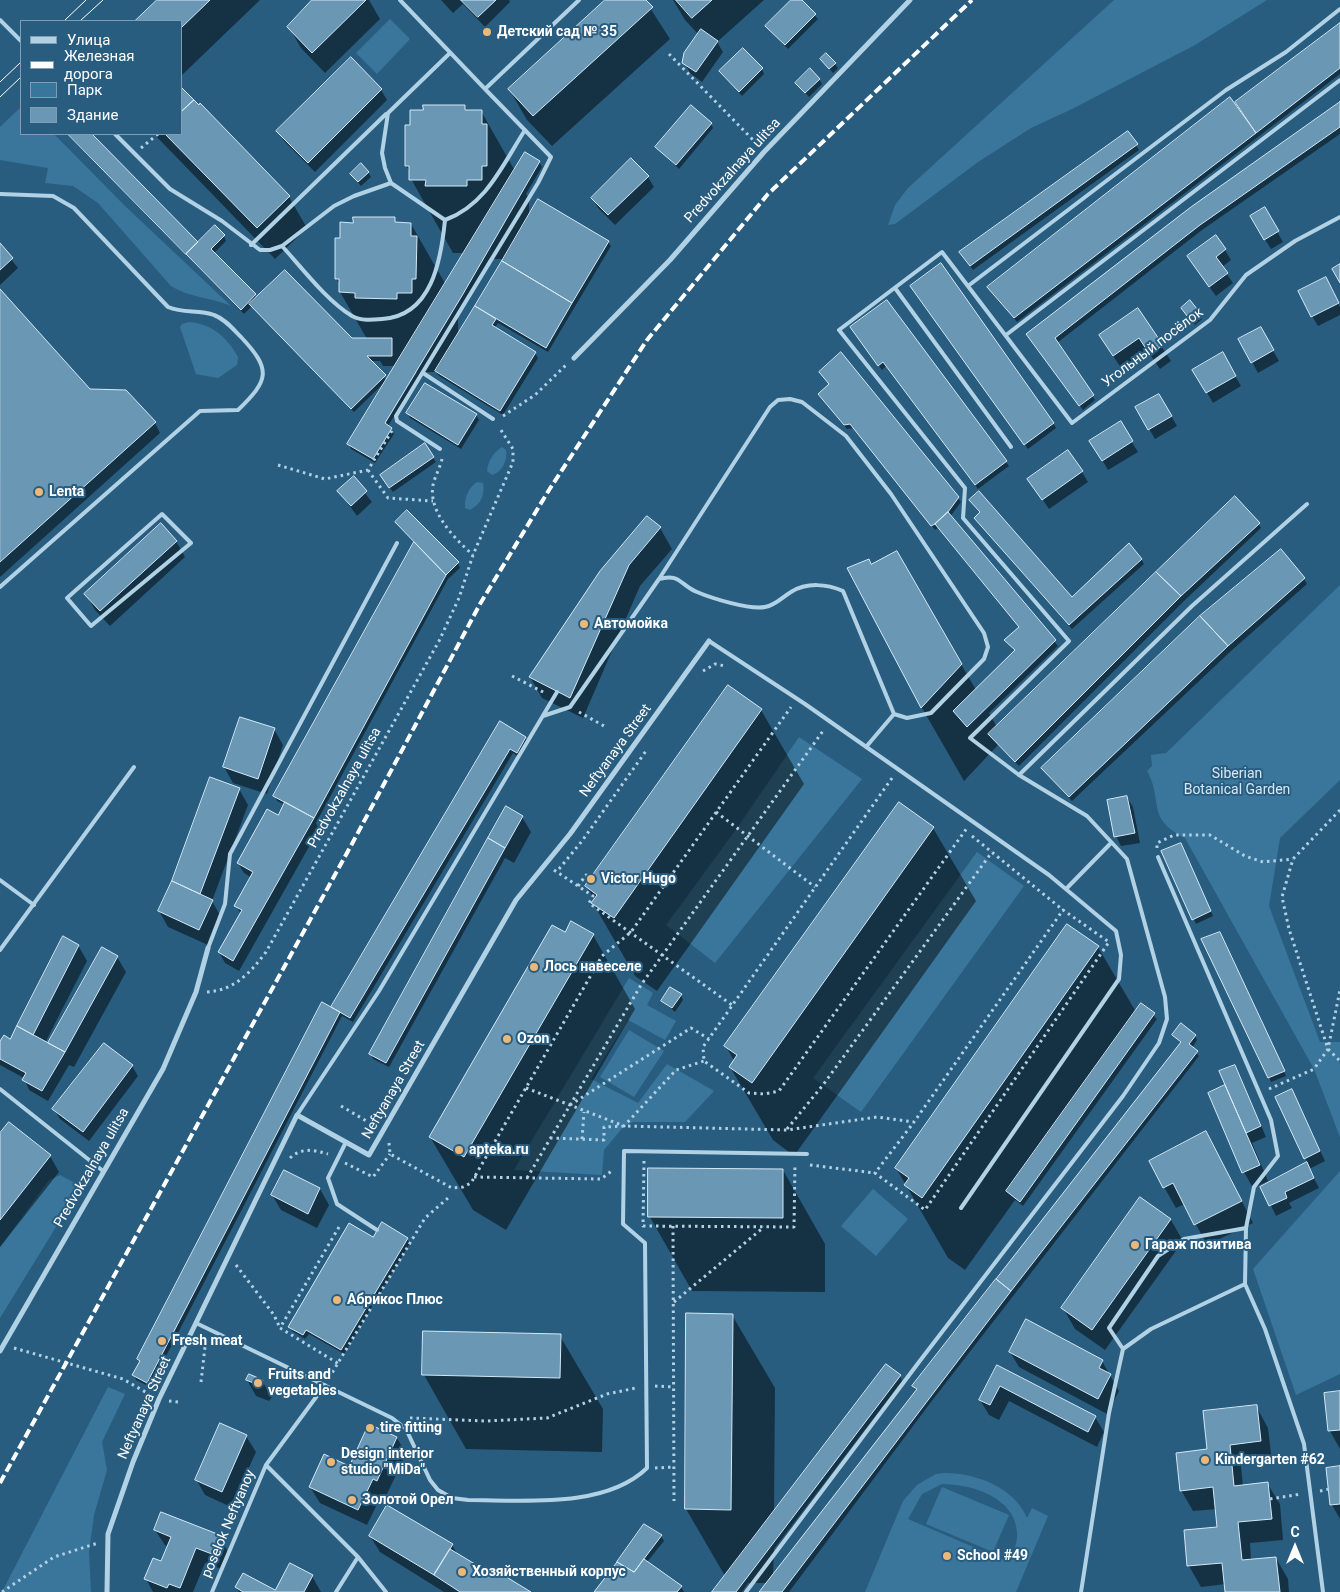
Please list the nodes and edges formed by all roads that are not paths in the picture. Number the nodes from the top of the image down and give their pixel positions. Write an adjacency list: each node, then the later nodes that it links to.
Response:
1 (400, 0): 7 (lane)
2 (579, 0): 9 (lane)
3 (910, 0): 22 (street, Predvokzalnaya ulitsa)
4 (1340, 9): 19 (lane)
5 (0, 20): 6 (lane)
6 (20, 40)
7 (450, 53): 9 (lane); 10 (lane)
8 (1340, 80): 21 (lane)
9 (485, 88): 11 (lane)
10 (388, 113): 13 (lane); 17 (lane)
11 (525, 130): 16 (lane); 23 (lane)
12 (116, 135): 17 (lane)
13 (391, 184): 16 (lane); 18 (lane)
14 (0, 194): 30 (lane)
15 (1340, 217): 21 (lane, Угольный посёлок)
16 (445, 220): 18 (lane)
17 (251, 244): 18 (lane)
18 (282, 246)
19 (968, 286): 20 (lane); 21 (lane)
20 (895, 288): 25 (lane); 38 (lane)
21 (1006, 335)
22 (574, 358)
23 (423, 373): 24 (lane); 26 (lane)
24 (493, 419)
25 (1011, 447)
26 (440, 448)
27 (1307, 504): 38 (lane)
28 (397, 543): 44 (lane)
29 (659, 579): 34 (lane); 34 (lane); 35 (lane)
30 (0, 587)
31 (91, 626): 31 (lane)
32 (709, 641): 36 (lane); 48 (street, Neftyanaya Street)
33 (557, 692): 35 (lane)
34 (894, 714): 36 (lane)
35 (543, 716): 47 (lane)
36 (866, 746): 42 (lane)
37 (134, 767): 43 (lane)
38 (1019, 775): 39 (lane)
39 (1111, 843): 42 (lane); 65 (lane)
40 (1158, 857): 52 (lane)
41 (0, 880): 43 (lane)
42 (1066, 889): 51 (lane)
43 (34, 905): 45 (lane)
44 (208, 948): 50 (street, Predvokzalnaya ulitsa)
45 (0, 950)
46 (0, 1089): 50 (lane)
47 (297, 1115): 48 (street, Neftyanaya Street); 55 (street, Neftyanaya Street)
48 (346, 1142): 53 (lane)
49 (807, 1154): 58 (lane)
50 (103, 1171): 57 (street, Predvokzalnaya ulitsa)
51 (961, 1208)
52 (1246, 1228): 54 (lane); 56 (lane)
53 (377, 1230)
54 (1246, 1284): 56 (lane); 67 (lane)
55 (196, 1323): 58 (lane); 61 (street, Neftyanaya Street)
56 (1124, 1349): 66 (lane)
57 (0, 1351)
58 (325, 1385): 59 (lane, poselok Neftyanoy)
59 (266, 1465): 60 (lane); 62 (lane, poselok Neftyanoy)
60 (358, 1557): 63 (lane); 64 (lane)
61 (106, 1592)
62 (212, 1592)
63 (336, 1592)
64 (386, 1592)
65 (746, 1592)
66 (1081, 1592)
67 (1323, 1592)

